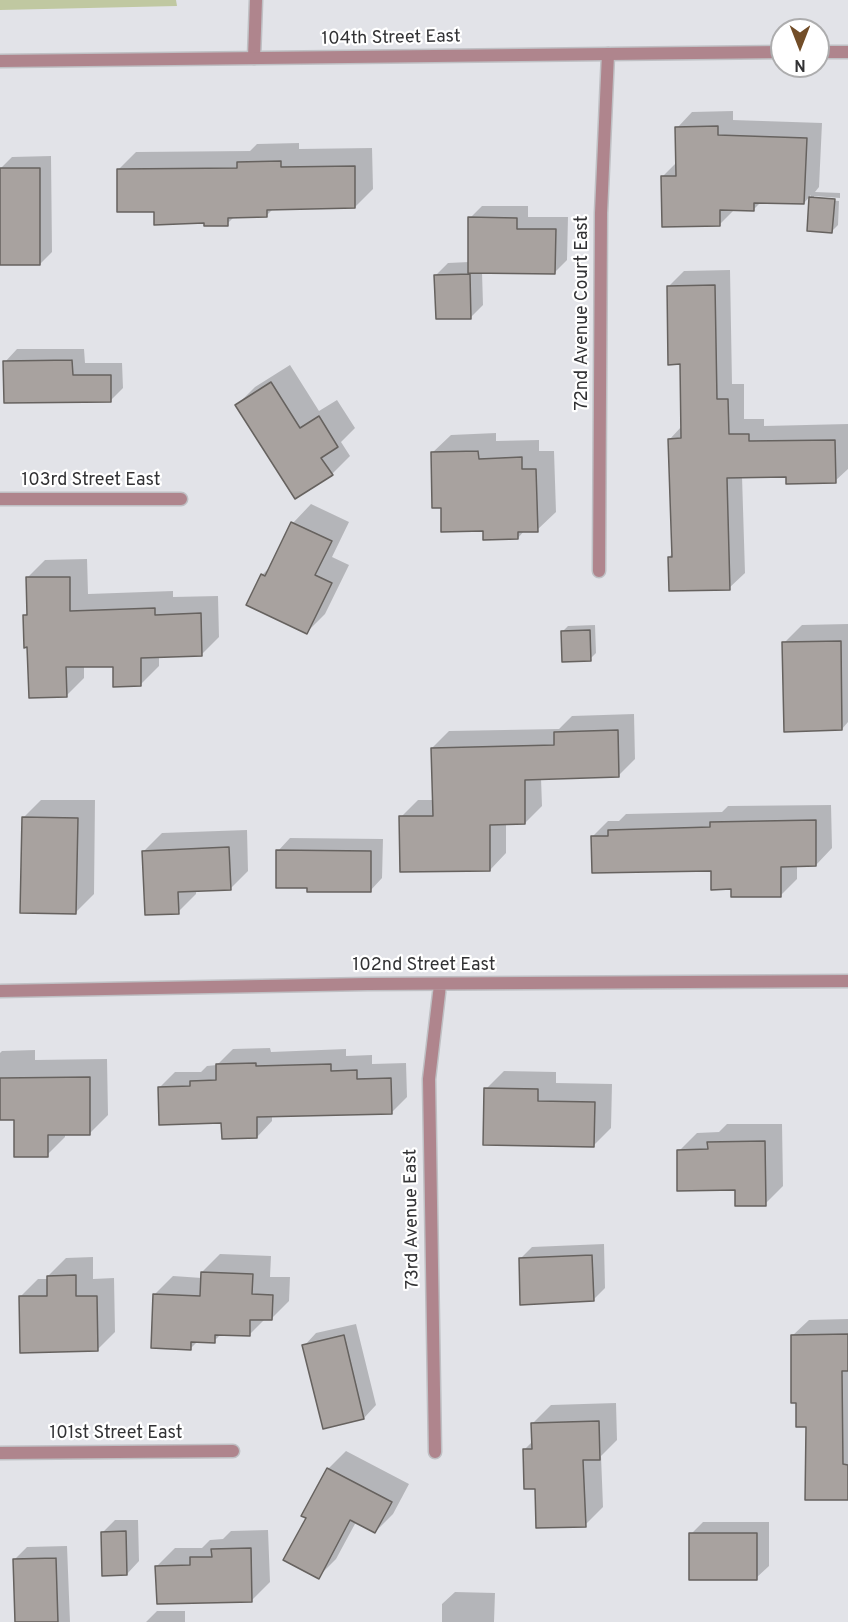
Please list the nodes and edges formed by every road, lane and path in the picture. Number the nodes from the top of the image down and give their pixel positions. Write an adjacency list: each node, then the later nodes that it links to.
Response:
1 (256, 0): 6 (street)
2 (770, 52): 5 (street, 104th Street East)
3 (830, 52): 4 (street)
4 (848, 52)
5 (608, 54): 6 (street, 104th Street East); 10 (street, 72nd Avenue Court East)
6 (254, 58): 7 (street, 104th Street East)
7 (0, 61)
8 (0, 499): 9 (street, 103rd Street East)
9 (181, 499)
10 (599, 572)
11 (848, 981): 12 (street, 102nd Street East)
12 (440, 985): 13 (street, 102nd Street East); 15 (street, 73rd Avenue East)
13 (0, 991)
14 (233, 1451): 16 (street, 101st Street East)
15 (435, 1452)
16 (0, 1453)

